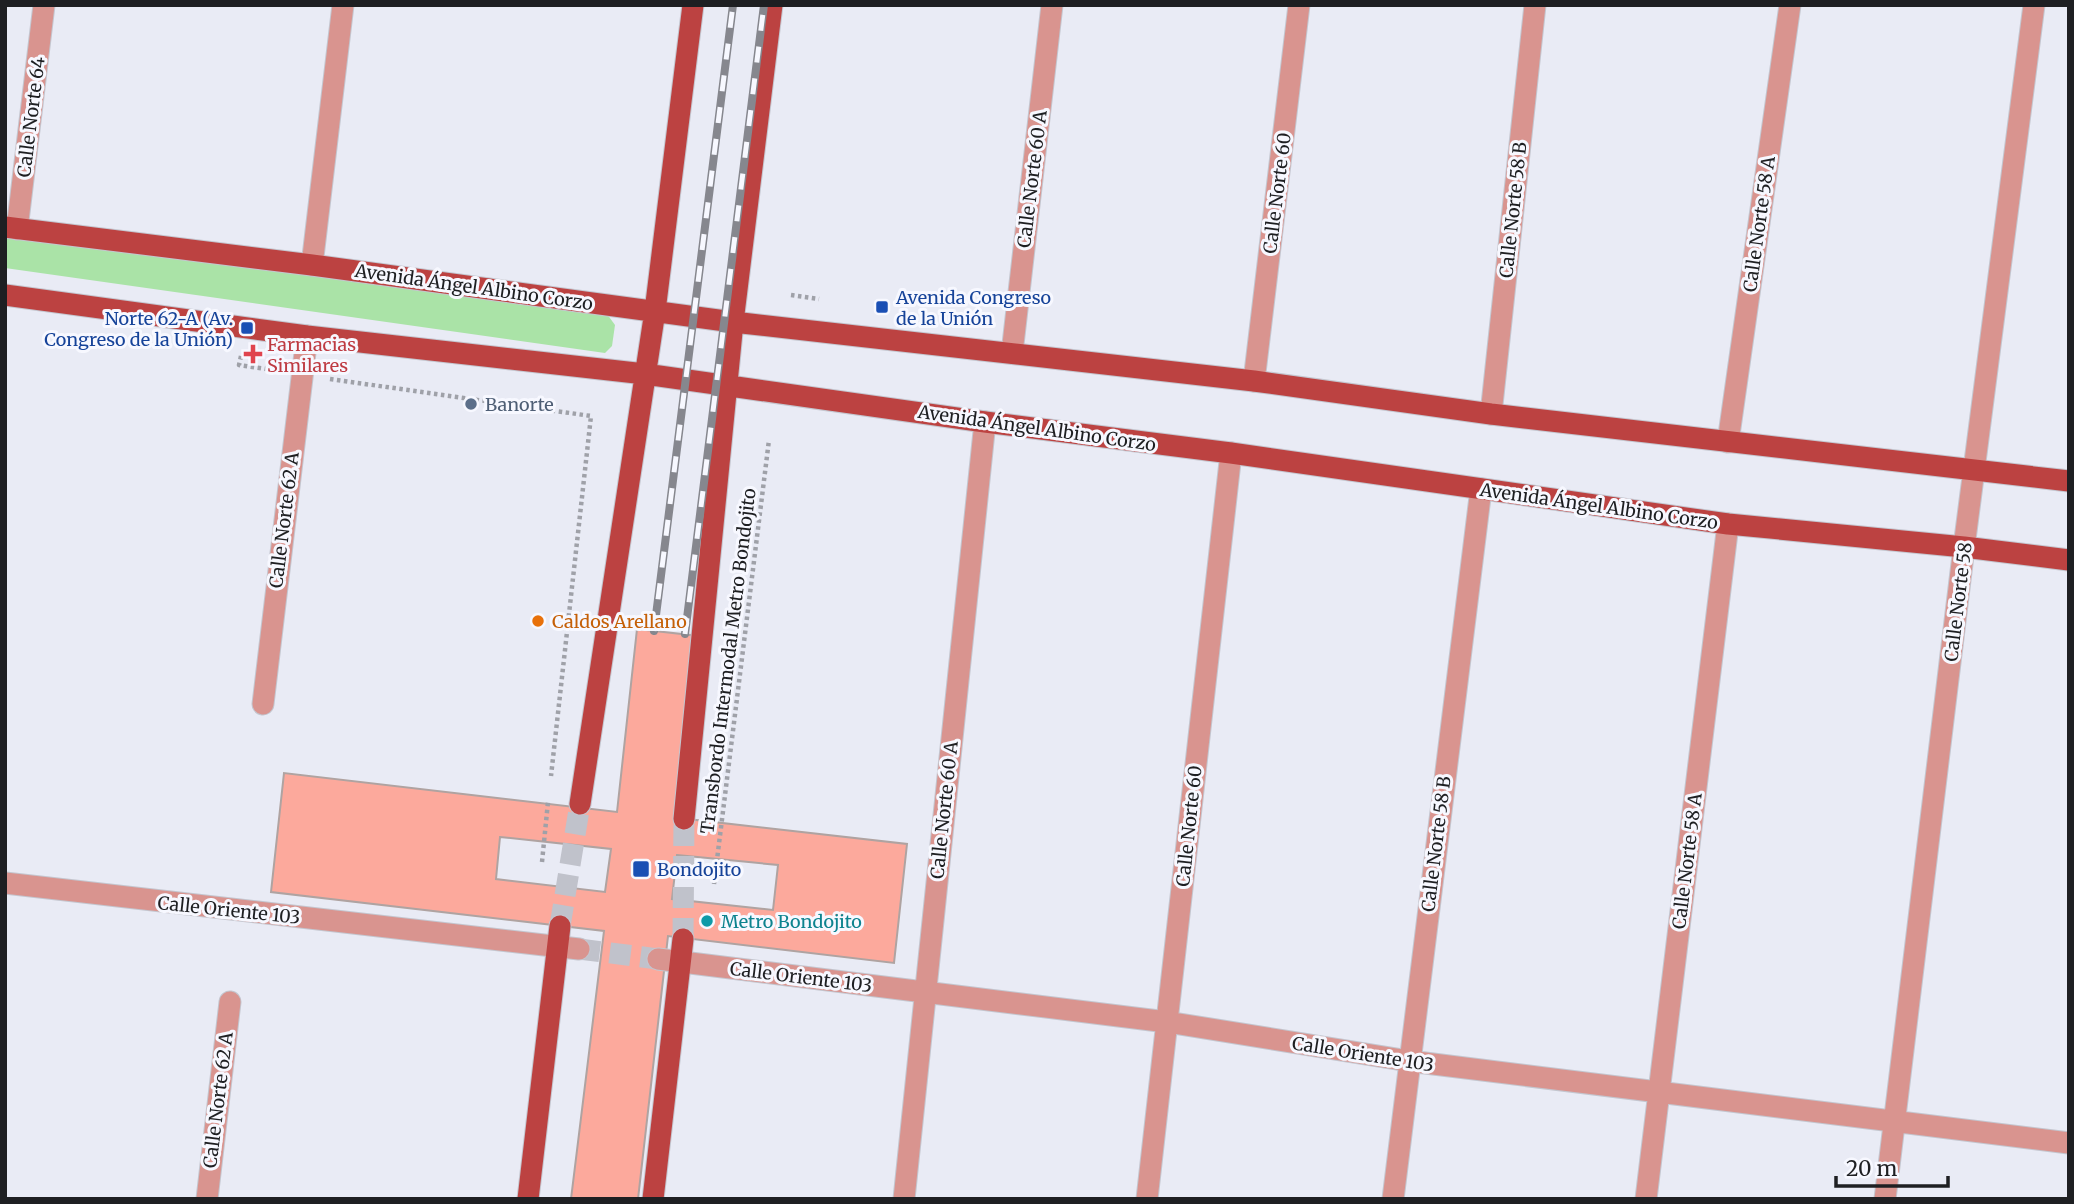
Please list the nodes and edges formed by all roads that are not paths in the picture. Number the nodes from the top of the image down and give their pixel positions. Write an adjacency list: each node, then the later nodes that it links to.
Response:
1 (44, 5): 10 (street, Calle Norte 64)
2 (343, 5): 11 (street)
3 (692, 5): 13 (main road)
4 (772, 5): 14 (main road)
5 (1052, 5): 16 (street, Calle Norte 60 A)
6 (1299, 5): 18 (street, Calle Norte 60)
7 (1535, 5): 20 (street, Calle Norte 58 B)
8 (1790, 5): 22 (street, Calle Norte 58 A)
9 (2034, 5): 24 (street, Calle Norte 58)
10 (11, 228): 11 (main road, Avenida Ángel Albino Corzo)
11 (312, 265): 13 (main road, Avenida Ángel Albino Corzo)
12 (5, 295): 15 (main road, Avenida Ángel Albino Corzo)
13 (655, 311): 14 (main road, Avenida Ángel Albino Corzo); 17 (main road)
14 (733, 323): 16 (main road, Avenida Ángel Albino Corzo); 19 (main road)
15 (307, 336): 17 (main road, Avenida Ángel Albino Corzo); 30 (street, Calle Norte 62 A)
16 (1012, 353): 18 (main road, Avenida Ángel Albino Corzo)
17 (645, 374): 19 (main road, Avenida Ángel Albino Corzo); 31 (main road)
18 (1254, 381): 20 (main road, Avenida Ángel Albino Corzo)
19 (727, 386): 21 (main road, Avenida Ángel Albino Corzo); 32 (main road)
20 (1491, 414): 22 (main road, Avenida Ángel Albino Corzo)
21 (985, 422): 23 (main road, Avenida Ángel Albino Corzo); 39 (street, Calle Norte 60 A)
22 (1728, 442): 24 (main road, Avenida Ángel Albino Corzo)
23 (1231, 453): 26 (main road, Avenida Ángel Albino Corzo); 41 (street, Calle Norte 60)
24 (1976, 469): 25 (main road, Avenida Ángel Albino Corzo); 28 (street, Calle Norte 58)
25 (2069, 481)
26 (1480, 489): 27 (main road, Avenida Ángel Albino Corzo); 42 (street, Calle Norte 58 B)
27 (1728, 524): 28 (main road, Avenida Ángel Albino Corzo); 43 (street, Calle Norte 58 A)
28 (1964, 547): 29 (main road, Avenida Ángel Albino Corzo); 44 (street, Calle Norte 58)
29 (2069, 560)
30 (262, 704)
31 (580, 804)
32 (684, 819)
33 (5, 883): 34 (street, Calle Oriente 103)
34 (558, 936): 36 (street, Calle Oriente 103); 47 (main road)
35 (683, 939): 38 (main road)
36 (579, 949)
37 (659, 959): 38 (street, Calle Oriente 103)
38 (680, 962): 39 (street, Calle Oriente 103); 48 (main road)
39 (927, 993): 41 (street, Calle Oriente 103); 49 (street, Calle Norte 60 A)
40 (230, 1002): 46 (street, Calle Norte 62 A)
41 (1167, 1023): 42 (street, Calle Oriente 103); 50 (street, Calle Norte 60)
42 (1409, 1061): 43 (street, Calle Oriente 103); 51 (street, Calle Norte 58 B)
43 (1658, 1094): 44 (street, Calle Oriente 103); 52 (street, Calle Norte 58 A)
44 (1894, 1122): 45 (street, Calle Oriente 103); 53 (street, Calle Norte 58)
45 (2069, 1143)
46 (207, 1199)
47 (528, 1199)
48 (653, 1199)
49 (904, 1199)
50 (1147, 1199)
51 (1393, 1199)
52 (1646, 1199)
53 (1885, 1199)

